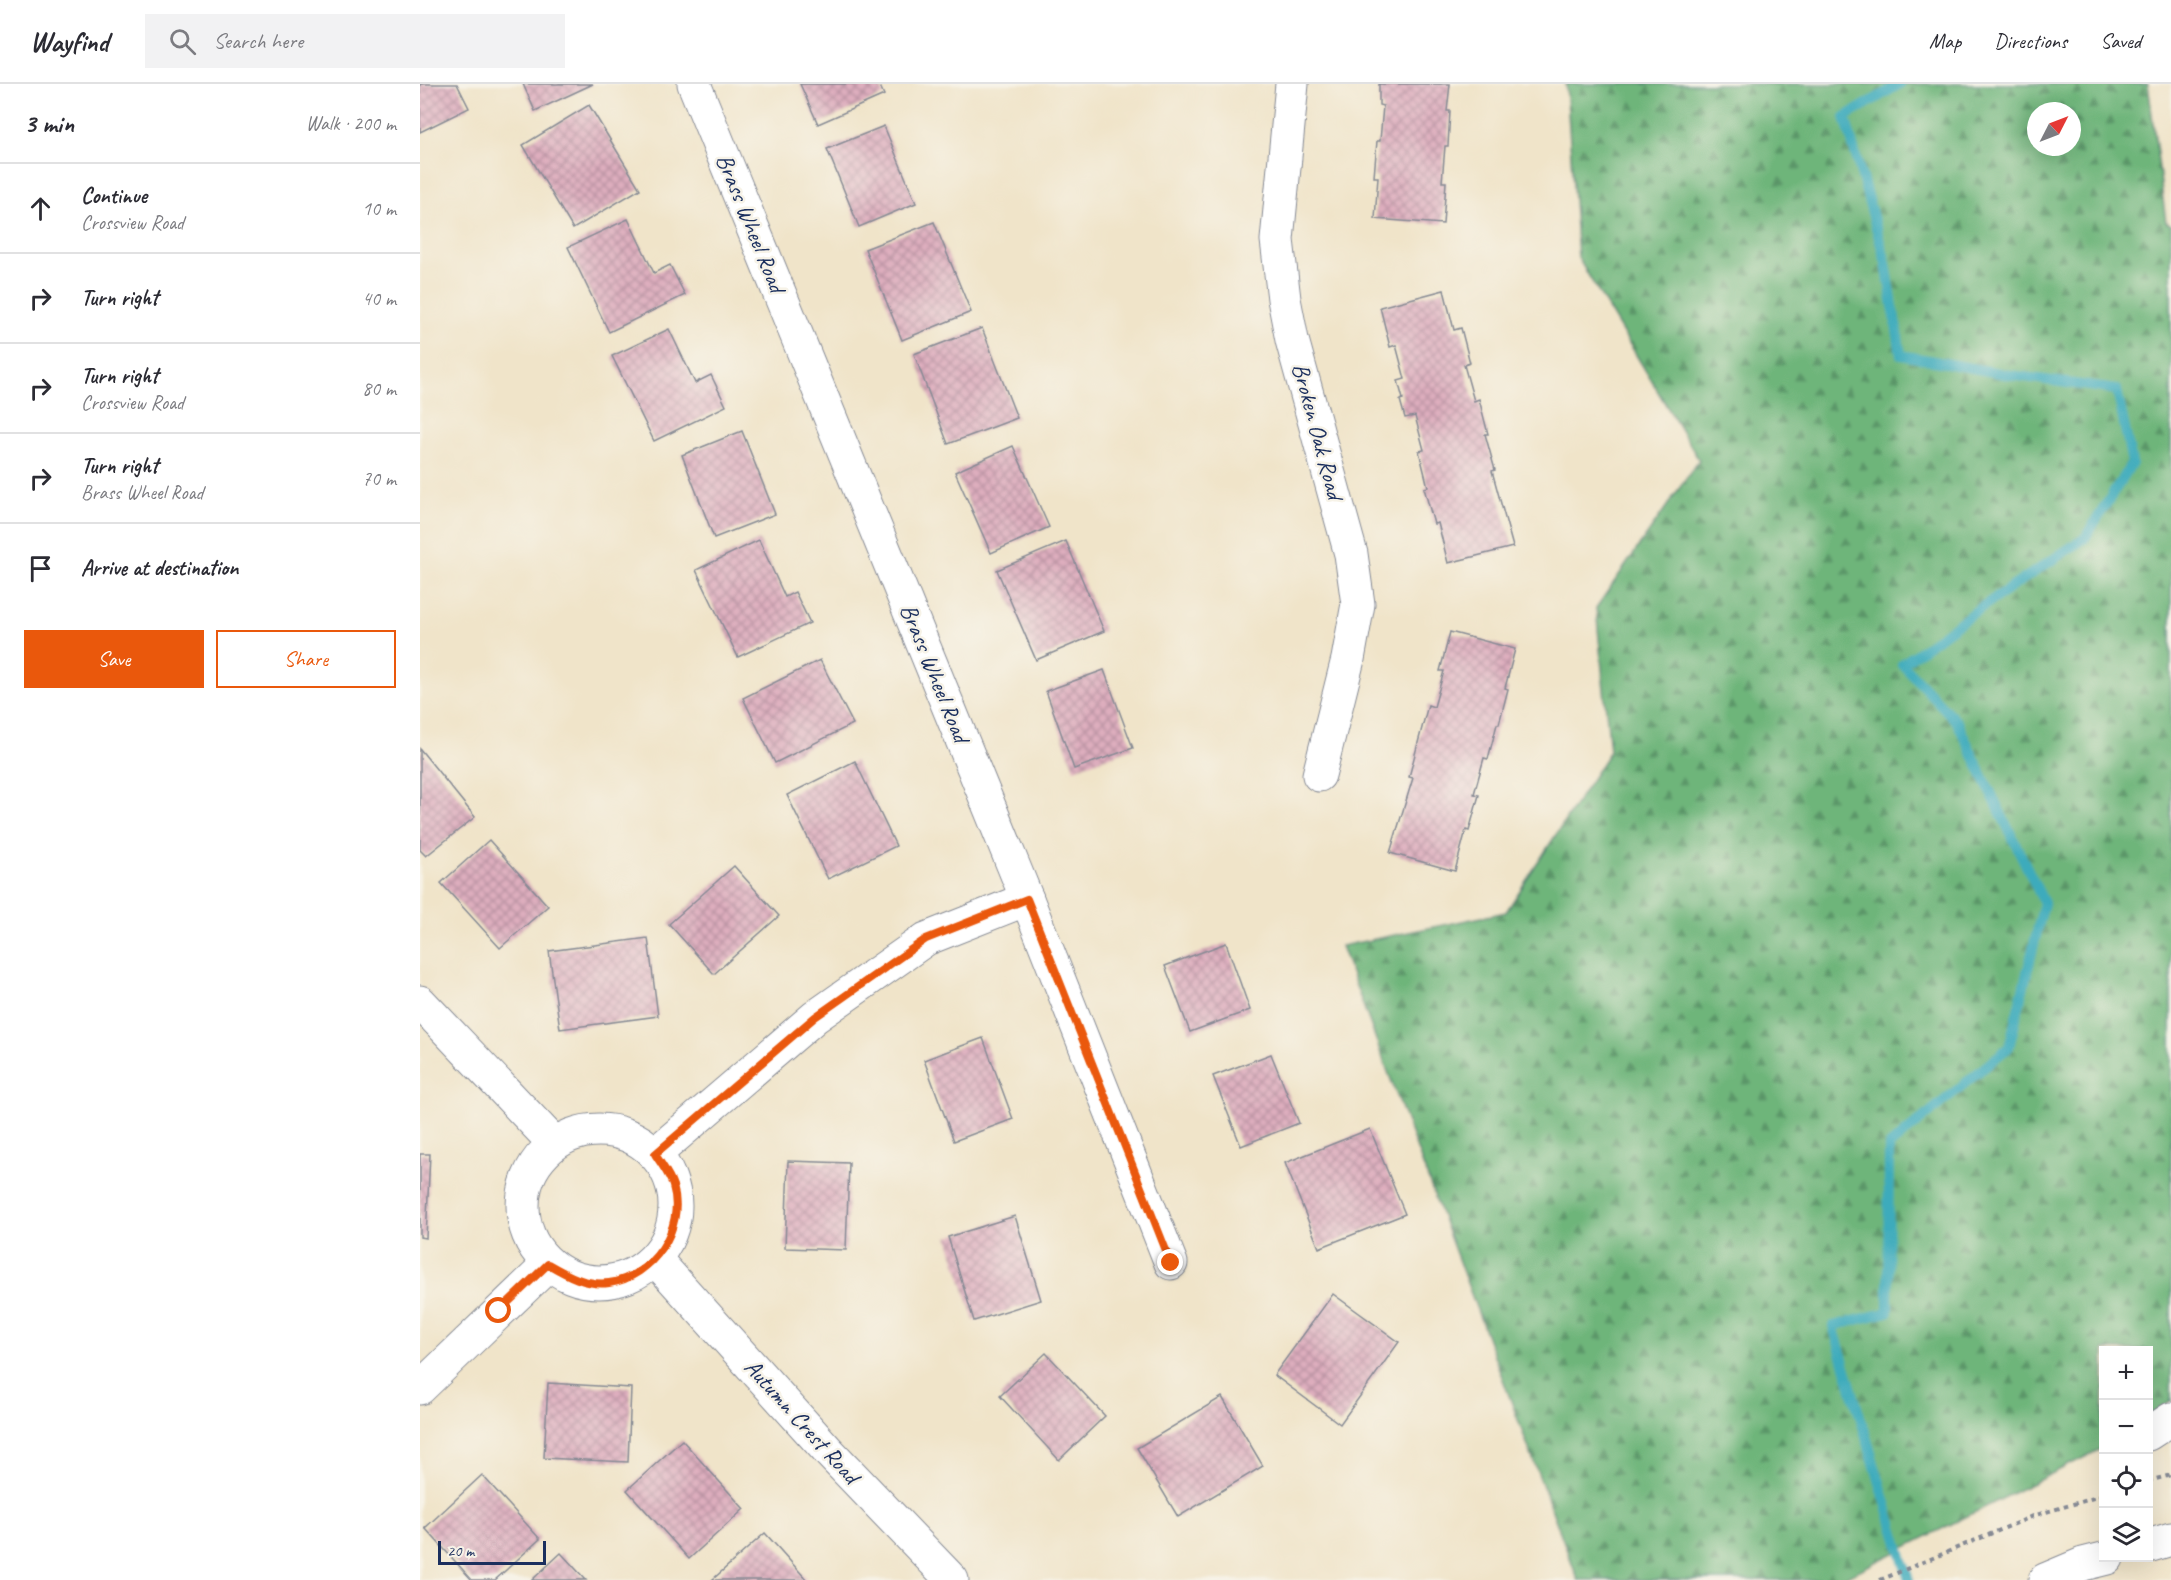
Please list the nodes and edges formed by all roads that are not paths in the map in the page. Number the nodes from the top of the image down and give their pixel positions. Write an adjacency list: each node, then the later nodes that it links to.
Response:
1 (694, 84): 4 (street, Brass Wheel Road)
2 (1292, 84): 3 (street, Broken Oak Road)
3 (1319, 775)
4 (1027, 899): 7 (street); 9 (street, Brass Wheel Road)
5 (420, 1002): 6 (street)
6 (554, 1143): 7 (street); 10 (street)
7 (655, 1154): 8 (street)
8 (656, 1259): 10 (street); 17 (street, Autumn Crest Road)
9 (1171, 1263)
10 (548, 1264): 11 (street)
11 (420, 1388)
12 (2171, 1419): 13 (street)
13 (2153, 1431)
14 (2171, 1539): 15 (street)
15 (2153, 1544)
16 (2099, 1559): 18 (street)
17 (952, 1580)
18 (2045, 1580)

